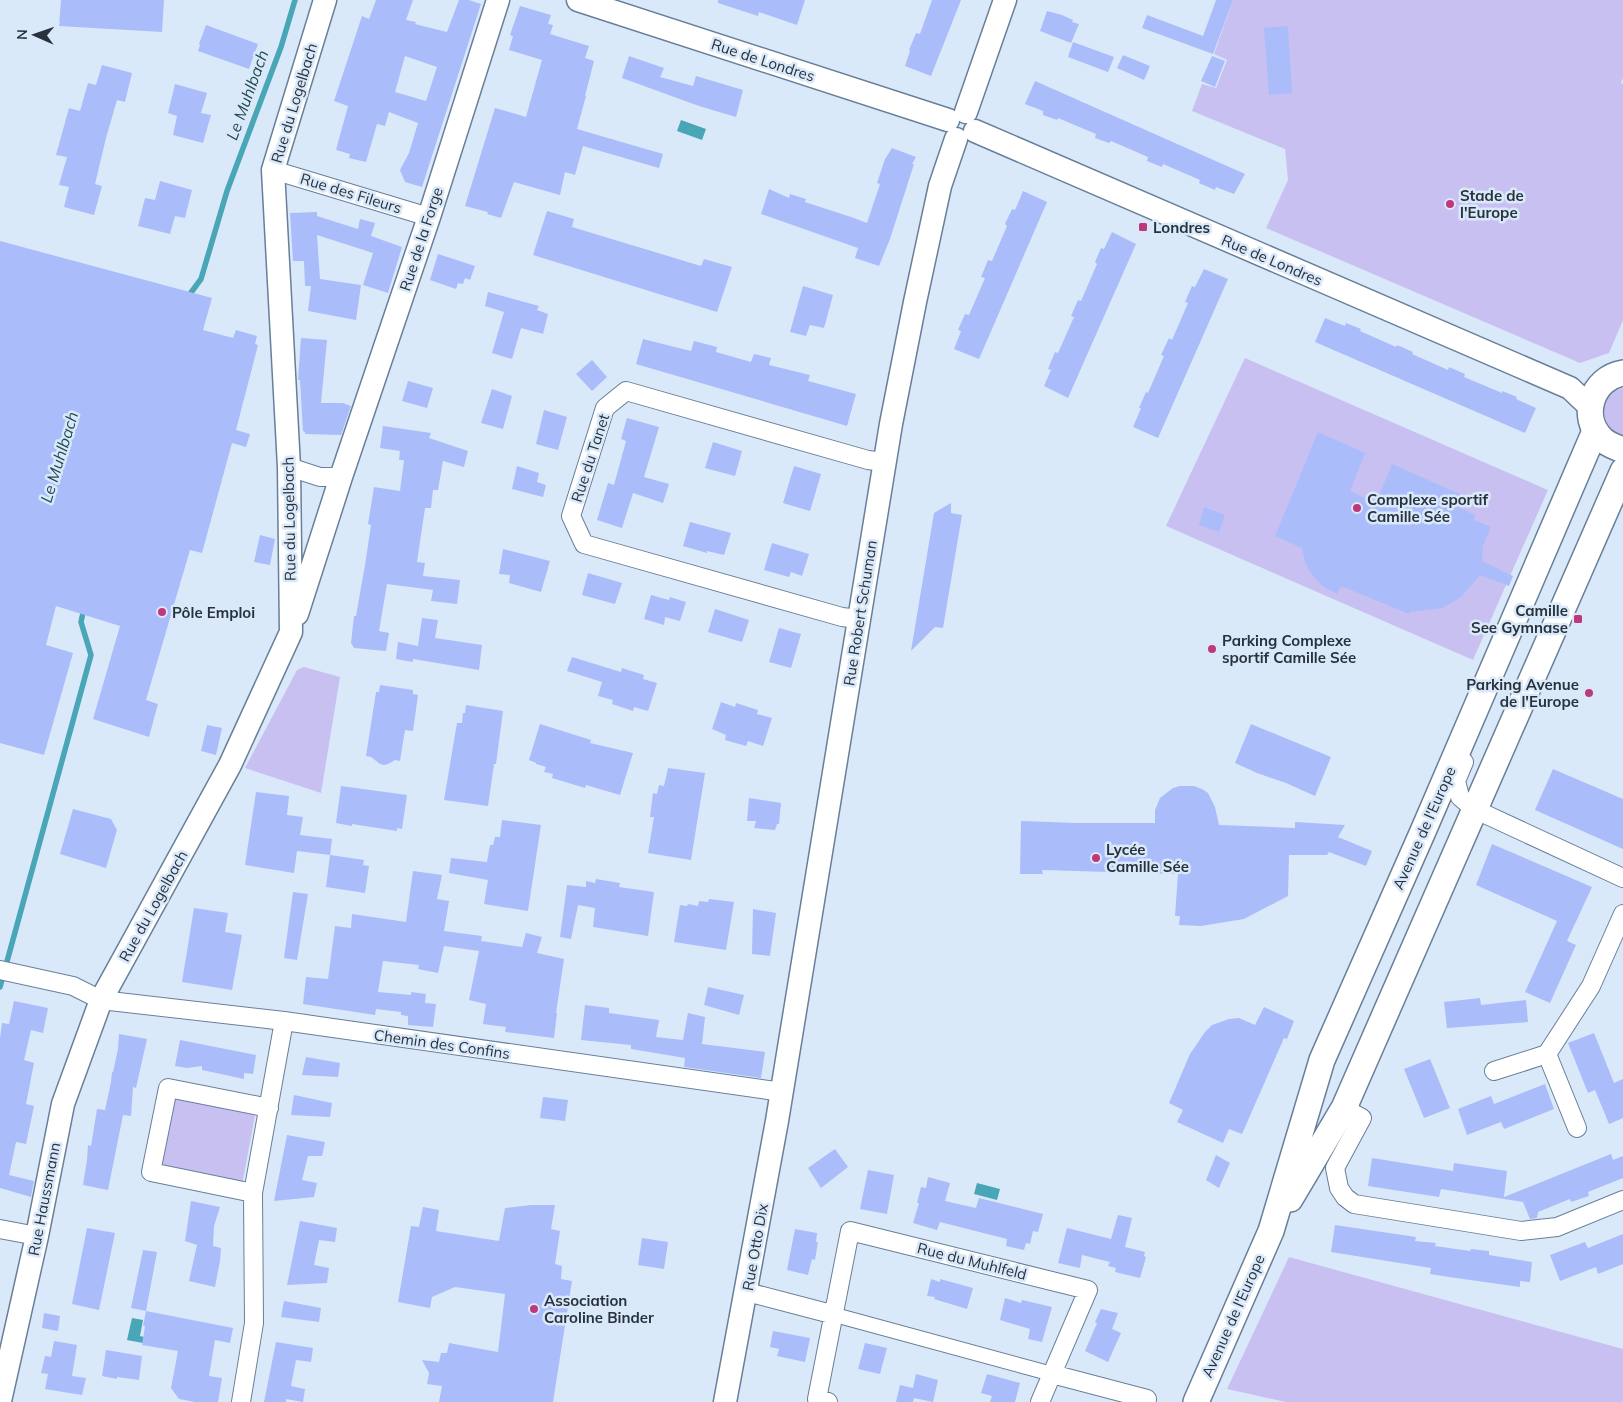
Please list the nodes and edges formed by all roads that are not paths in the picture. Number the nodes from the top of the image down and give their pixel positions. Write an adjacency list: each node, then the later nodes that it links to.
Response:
1 (325, 0): 6 (street, Rue du Logelbach)
2 (498, 0): 7 (street, Rue de la Forge)
3 (578, 0): 5 (street, Rue de Londres)
4 (1005, 0): 5 (street, Rue Robert Schuman)
5 (961, 126): 9 (street, Rue de Londres); 12 (street, Rue Robert Schuman)
6 (273, 170): 7 (street, Rue des Fileurs); 13 (street, Rue du Logelbach)
7 (429, 217): 15 (street, Rue de la Forge)
8 (1622, 371): 9 (main road)
9 (1594, 397): 10 (main road)
10 (1595, 431): 11 (main road); 18 (main road, Avenue de l'Europe)
11 (1623, 450)
12 (884, 462): 16 (street, Rue Robert Schuman); 16 (street, Rue du Tanet)
13 (289, 468): 15 (street); 17 (street, Rue du Logelbach)
14 (1623, 471): 19 (main road, Avenue de l'Europe)
15 (341, 477): 17 (street, Rue de la Forge)
16 (859, 619): 27 (street, Rue Robert Schuman)
17 (291, 632): 23 (street, Rue du Logelbach)
18 (1484, 688): 19 (street); 34 (main road, Avenue de l'Europe)
19 (1474, 809): 20 (street); 29 (main road, Avenue de l'Europe)
20 (1623, 878)
21 (1623, 914): 25 (street)
22 (0, 970): 23 (street, Chemin des Confins)
23 (101, 1000): 24 (street, Chemin des Confins); 35 (street, Rue Haussmann)
24 (284, 1022): 27 (street, Chemin des Confins); 28 (street)
25 (1546, 1054): 26 (street); 30 (street)
26 (1494, 1071)
27 (782, 1092): 36 (street, Rue Otto Dix)
28 (269, 1108): 31 (street); 31 (street)
29 (1344, 1108): 32 (street); 34 (main road, Avenue de l'Europe)
30 (1577, 1128)
31 (253, 1193): 42 (street)
32 (1623, 1200)
33 (0, 1230): 35 (street)
34 (1271, 1231): 46 (main road, Avenue de l'Europe)
35 (37, 1236): 40 (street, Rue Haussmann)
36 (747, 1292): 37 (street); 43 (street, Rue Otto Dix)
37 (835, 1315): 38 (street); 38 (street, Rue du Muhlfeld); 44 (street, Rue du Muhlfeld)
38 (1052, 1374): 39 (street); 45 (street, Rue du Muhlfeld)
39 (1147, 1399)
40 (0, 1401): 41 (street)
41 (13, 1402)
42 (241, 1402)
43 (725, 1402)
44 (828, 1402)
45 (1040, 1402)
46 (1196, 1402)

